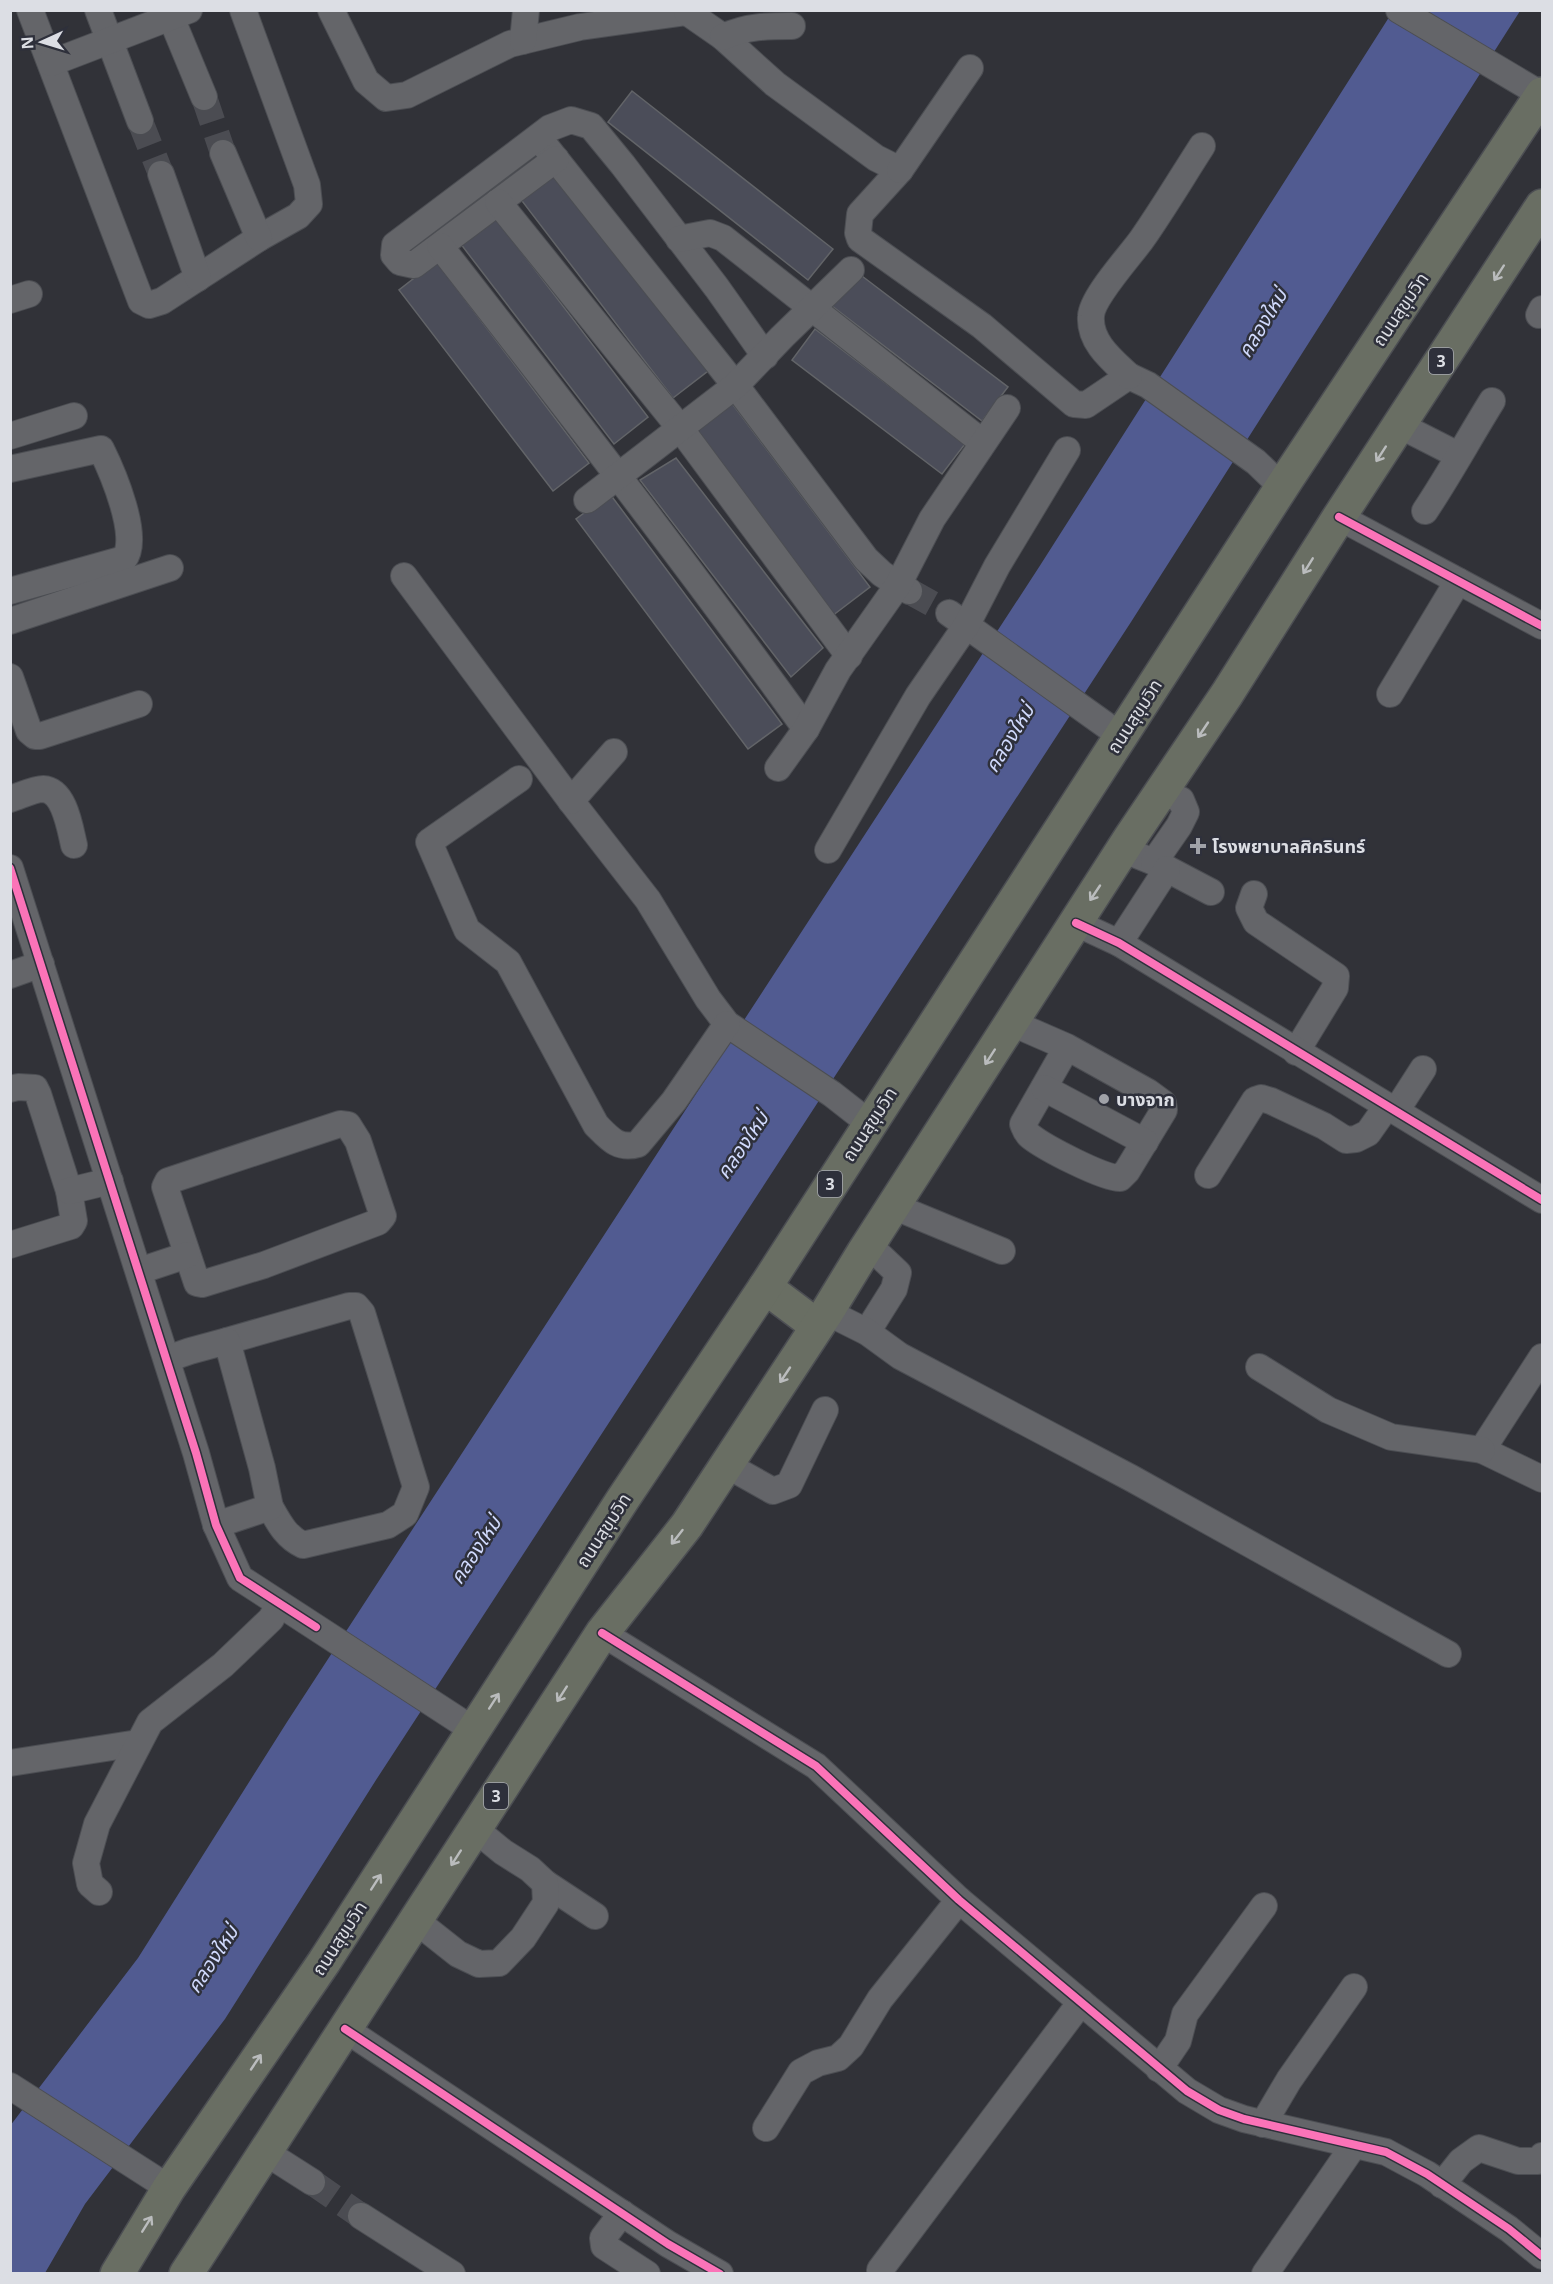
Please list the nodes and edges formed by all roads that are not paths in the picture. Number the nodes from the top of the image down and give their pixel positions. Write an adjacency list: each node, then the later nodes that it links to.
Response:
1 (30, 10): 13 (street)
2 (98, 10): 11 (street)
3 (243, 10): 27 (street)
4 (331, 10): 12 (street)
5 (526, 10): 12 (street)
6 (1399, 10): 15 (street)
7 (686, 11): 10 (street); 12 (street)
8 (176, 13): 11 (street); 16 (street)
9 (792, 26): 10 (street)
10 (723, 37): 22 (street)
11 (109, 40): 13 (street); 17 (street)
12 (523, 41)
13 (51, 63): 31 (street)
14 (970, 68): 22 (street)
15 (1542, 94): 47 (highway, ถนนสุขุมวิท / 3)
16 (204, 97)
17 (140, 121)
18 (539, 137): 21 (street); 28 (street); 29 (street)
19 (1202, 146): 34 (street)
20 (223, 153): 27 (street)
21 (556, 159): 24 (street); 35 (street)
22 (900, 170): 34 (street)
23 (162, 174): 31 (street)
24 (498, 202): 29 (street); 40 (street)
25 (1542, 206): 26 (highway, 3)
26 (1534, 237): 39 (highway, 3, one-way to 39)
27 (259, 238): 31 (street)
28 (679, 239): 32 (street); 33 (street)
29 (440, 246): 46 (street)
30 (852, 270): 32 (street)
31 (198, 278)
32 (813, 308): 33 (street); 42 (street)
33 (765, 356): 35 (street)
34 (1138, 380): 47 (street)
35 (735, 386): 40 (street); 54 (street)
36 (1491, 401): 44 (street)
37 (1007, 408): 42 (street)
38 (74, 416): 41 (street)
39 (1399, 425): 44 (street); 50 (highway, 3, one-way to 50)
40 (680, 428): 46 (street); 59 (street)
41 (10, 436)
42 (982, 442): 54 (street)
43 (1067, 450): 57 (street)
44 (1458, 455): 49 (street)
45 (10, 470): 55 (street)
46 (620, 476): 48 (street); 63 (street)
47 (1282, 487): 64 (highway, ถนนสุขุมวิท / 3)
48 (587, 500)
49 (1425, 511)
50 (1340, 517): 53 (street); 68 (highway, 3, one-way to 68)
51 (170, 568): 56 (street)
52 (404, 576): 70 (street)
53 (1458, 581): 58 (street); 61 (street)
54 (904, 588): 59 (street)
55 (10, 591)
56 (10, 621)
57 (966, 626): 64 (street); 72 (street)
58 (1542, 626)
59 (849, 656): 63 (street)
60 (10, 677): 62 (street)
61 (1390, 694)
62 (139, 704)
63 (806, 729): 66 (street)
64 (1121, 736): 90 (highway, ถนนสุขุมวิท / 3)
65 (614, 752): 70 (street)
66 (778, 768)
67 (519, 779): 83 (street)
68 (1160, 794): 73 (highway, 3); 74 (street)
69 (10, 799): 71 (street)
70 (571, 801): 83 (street)
71 (74, 845)
72 (828, 850)
73 (1124, 850): 74 (street); 78 (highway, 3, one-way to 78)
74 (1160, 865): 76 (street); 79 (street)
75 (10, 868): 80 (street)
76 (1211, 892)
77 (1254, 894): 85 (street)
78 (1076, 923): 79 (street); 82 (highway, 3)
79 (1119, 943): 85 (street)
80 (41, 964): 81 (street); 93 (street)
81 (10, 975)
82 (1012, 1023): 84 (street); 96 (highway, 3, one-way to 96)
83 (730, 1025): 90 (street)
84 (1066, 1047): 87 (street); 91 (street)
85 (1296, 1052): 89 (street)
86 (1423, 1069): 89 (street)
87 (1044, 1088): 91 (street); 91 (street)
88 (10, 1089): 94 (street)
89 (1391, 1108): 92 (street); 95 (street)
90 (870, 1123): 102 (highway, ถนนสุขุมวิท / 3)
91 (1145, 1142)
92 (1208, 1175)
93 (110, 1181): 94 (street); 101 (street)
94 (69, 1191): 97 (street)
95 (1542, 1200)
96 (893, 1206): 98 (street); 99 (highway, 3)
97 (10, 1245)
98 (1002, 1251)
99 (863, 1252): 103 (highway, 3); 104 (street)
100 (187, 1255): 100 (street); 101 (street)
101 (139, 1271): 107 (street)
102 (765, 1287): 103 (highway); 118 (highway, ถนนสุขุมวิท / 3, one-way to 102)
103 (822, 1319): 104 (street); 111 (highway, 3, one-way to 111)
104 (867, 1332): 117 (street)
105 (227, 1341): 107 (street); 113 (street); 113 (street)
106 (1542, 1357): 110 (street)
107 (167, 1359): 114 (street)
108 (1258, 1367): 110 (street)
109 (825, 1410): 111 (street)
110 (1482, 1450): 112 (street)
111 (725, 1464): 116 (highway, 3, one-way to 116)
112 (1542, 1479)
113 (270, 1507): 114 (street)
114 (216, 1525): 115 (street)
115 (279, 1605): 118 (street); 119 (street)
116 (602, 1633): 121 (highway, 3, one-way to 121); 124 (street)
117 (1448, 1654)
118 (475, 1731): 138 (highway, ถนนสุขุมวิท / 3, one-way to 118)
119 (138, 1743): 120 (street); 123 (street)
120 (10, 1763)
121 (475, 1829): 122 (street); 127 (highway, 3, one-way to 127)
122 (545, 1883): 126 (street); 127 (street)
123 (99, 1892)
124 (959, 1900): 129 (street); 134 (street)
125 (1264, 1906): 131 (street)
126 (595, 1916)
127 (415, 1920): 130 (highway, 3)
128 (1354, 1988): 133 (street)
129 (1081, 2002): 131 (street); 145 (street)
130 (345, 2029): 136 (highway, 3); 141 (street)
131 (1159, 2069): 133 (street)
132 (17, 2091): 138 (street)
133 (1263, 2124): 135 (street)
134 (766, 2128)
135 (1354, 2145): 140 (street); 151 (street)
136 (265, 2152): 139 (street); 147 (highway, 3)
137 (1542, 2156): 140 (street)
138 (159, 2182): 146 (highway, ถนนสุขุมวิท / 3, one-way to 138)
139 (312, 2182)
140 (1442, 2185): 143 (street)
141 (622, 2213): 149 (street); 150 (street)
142 (361, 2216): 144 (street)
143 (1542, 2256)
144 (419, 2265): 148 (street)
145 (880, 2270)
146 (117, 2274)
147 (186, 2274)
148 (452, 2274)
149 (647, 2274)
150 (720, 2274)
151 (1265, 2274)

